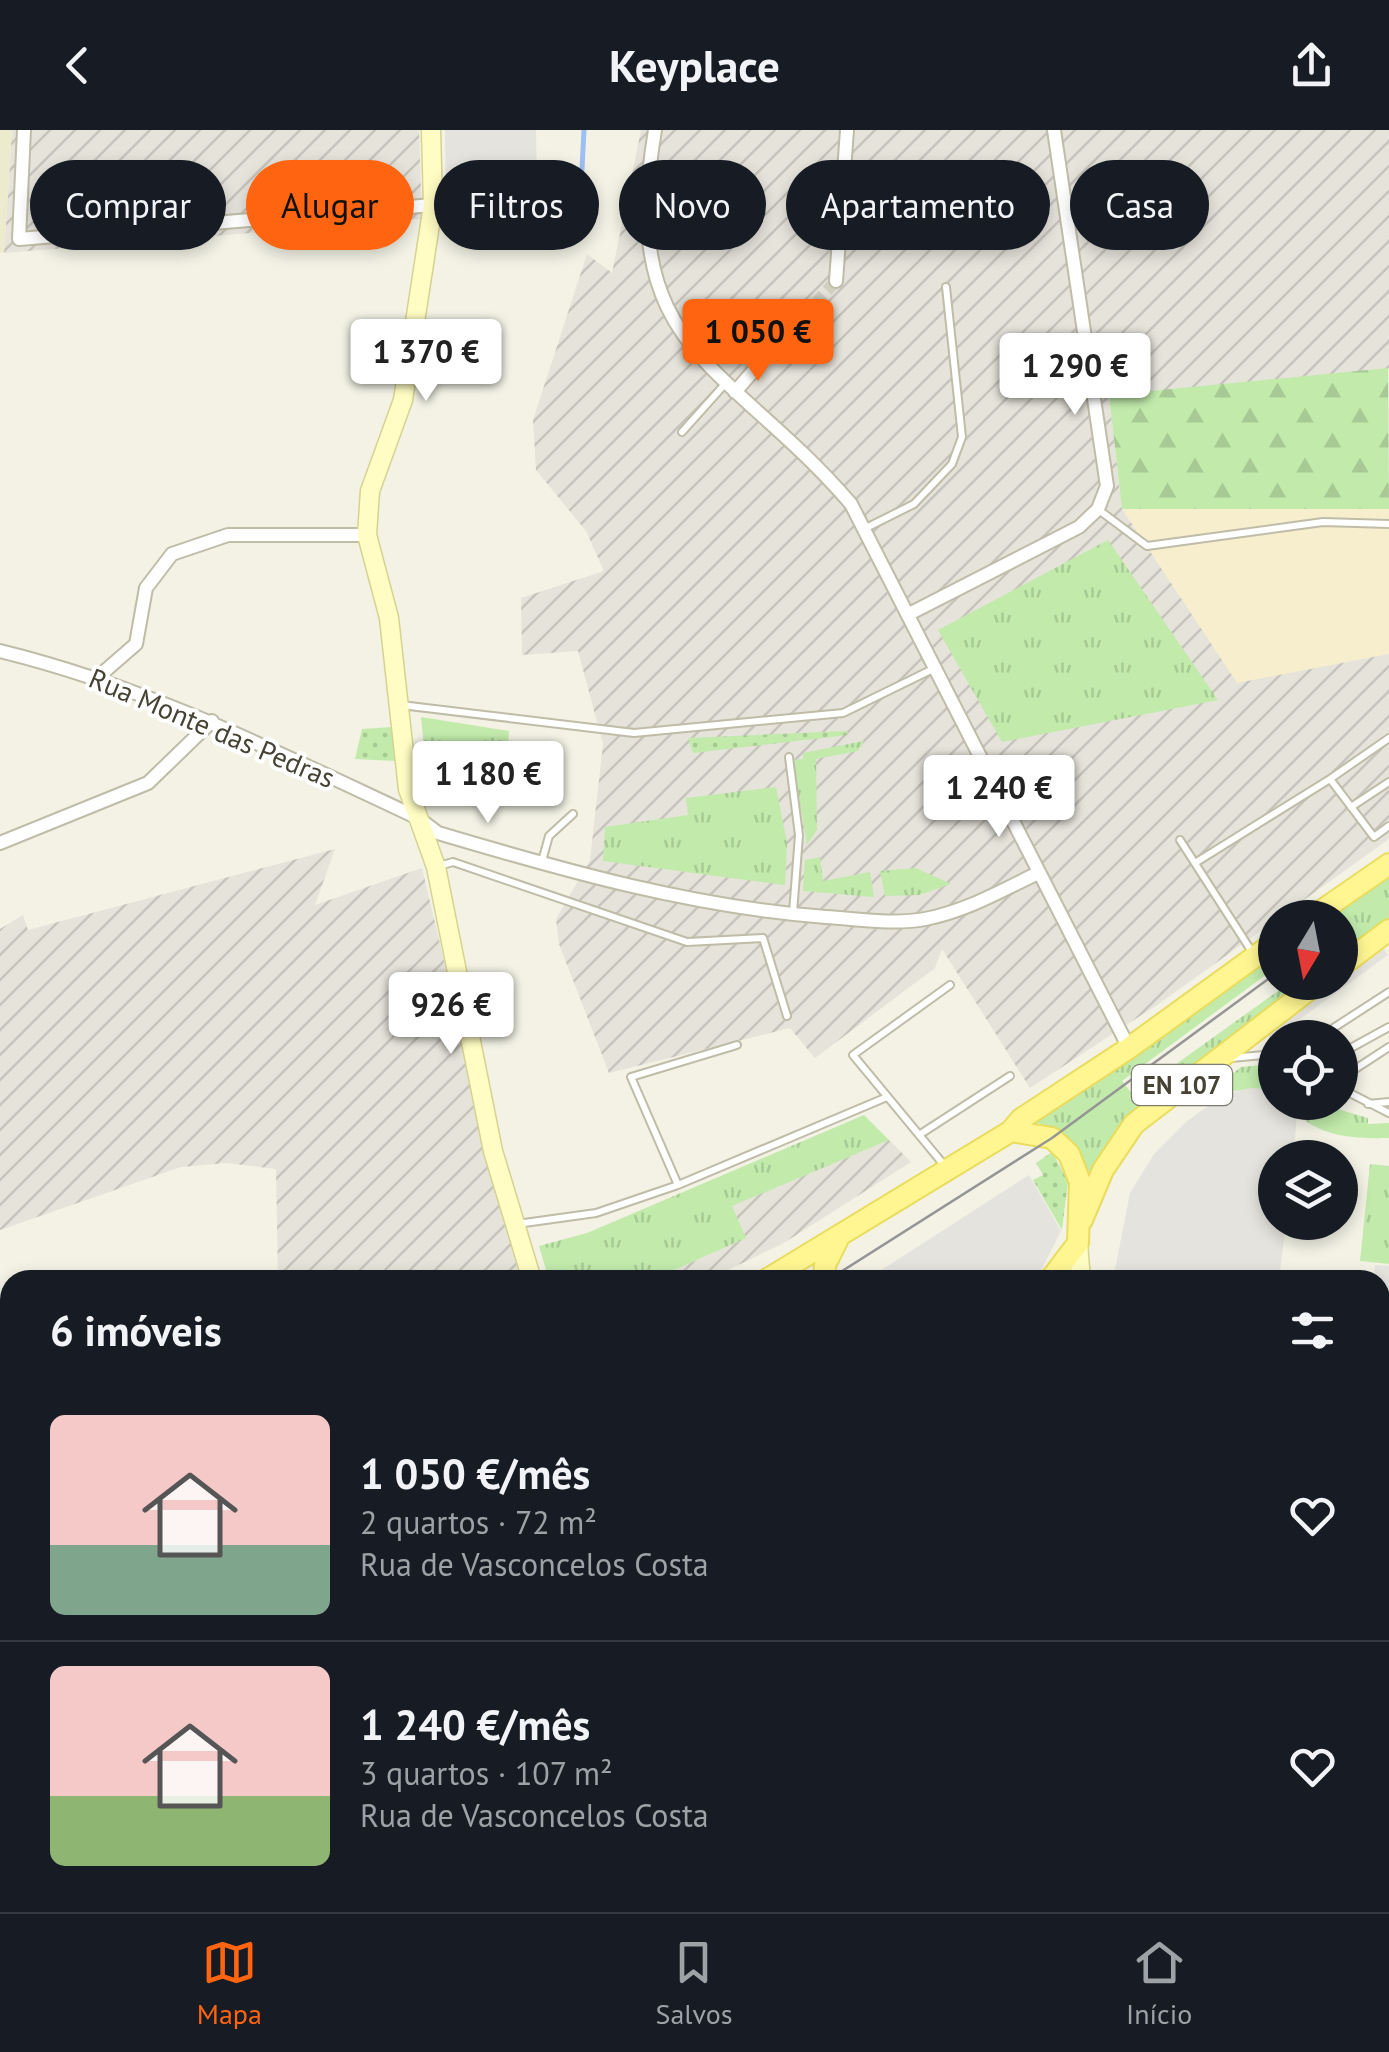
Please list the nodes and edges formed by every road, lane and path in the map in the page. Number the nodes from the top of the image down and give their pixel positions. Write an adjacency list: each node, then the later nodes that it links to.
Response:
1 (24, 130): 6 (street)
2 (430, 130): 6 (street)
3 (655, 130): 10 (street)
4 (847, 130): 7 (street)
5 (1054, 130): 12 (street)
6 (433, 205): 15 (street)
7 (836, 281)
8 (946, 287): 14 (lane)
9 (754, 370): 10 (street)
10 (730, 387): 11 (lane); 14 (street)
11 (682, 432)
12 (1098, 508): 13 (lane); 16 (street)
13 (1389, 524)
14 (865, 528): 16 (street)
15 (366, 535): 19 (street); 20 (street)
16 (909, 614): 18 (street)
17 (0, 651): 19 (street, Rua Monte das Pedras)
18 (936, 668): 20 (lane); 36 (street)
19 (98, 677): 21 (street, Rua Monte das Pedras)
20 (398, 705): 28 (street)
21 (212, 721): 28 (street, Rua Monte das Pedras); 31 (street)
22 (1389, 738): 24 (lane)
23 (788, 757): 38 (lane)
24 (1330, 779): 26 (lane); 32 (lane)
25 (1389, 782): 26 (lane)
26 (1351, 807): 29 (lane)
27 (573, 814): 33 (lane)
28 (418, 818): 33 (street, Rua Monte das Pedras); 35 (street)
29 (1389, 826)
30 (1180, 840): 32 (lane)
31 (0, 843)
32 (1195, 863): 42 (lane)
33 (542, 864): 38 (street, Rua Monte das Pedras)
34 (1389, 864): 37 (main road)
35 (436, 867): 46 (lane); 67 (street)
36 (1038, 873): 38 (street, Rua Monte das Pedras); 52 (street)
37 (1338, 900)
38 (792, 914)
39 (1389, 930): 40 (main road)
40 (1358, 953)
41 (1258, 954): 42 (main road, EN 107)
42 (1255, 956): 52 (main road, EN 107)
43 (950, 985): 57 (lane)
44 (1389, 992): 47 (lane)
45 (1295, 1000): 54 (main road, EN 107)
46 (787, 1016)
47 (1346, 1020)
48 (1389, 1027): 49 (lane)
49 (1358, 1044)
50 (737, 1045): 65 (lane)
51 (1389, 1047): 55 (lane)
52 (1128, 1048): 62 (main road, EN 107)
53 (1258, 1056): 54 (lane)
54 (1215, 1060): 66 (main road, EN 107)
55 (1358, 1067)
56 (1010, 1076): 63 (lane)
57 (887, 1096): 63 (lane); 65 (lane)
58 (1358, 1099): 60 (lane)
59 (1389, 1102): 60 (lane)
60 (1367, 1104): 61 (lane)
61 (1389, 1113)
62 (1011, 1131): 64 (main road, EN 107); 66 (main road)
63 (919, 1135): 64 (lane)
64 (948, 1170): 68 (main road, EN 107)
65 (678, 1185): 67 (lane)
66 (1082, 1220): 69 (main road)
67 (517, 1224): 70 (street)
68 (838, 1239): 71 (main road, EN 107); 72 (main road)
69 (1078, 1243): 73 (main road); 74 (street)
70 (529, 1270)
71 (784, 1270)
72 (824, 1270)
73 (1058, 1270)
74 (1080, 1270)
75 (0, 1497): 76 (street)
76 (0, 1547)

